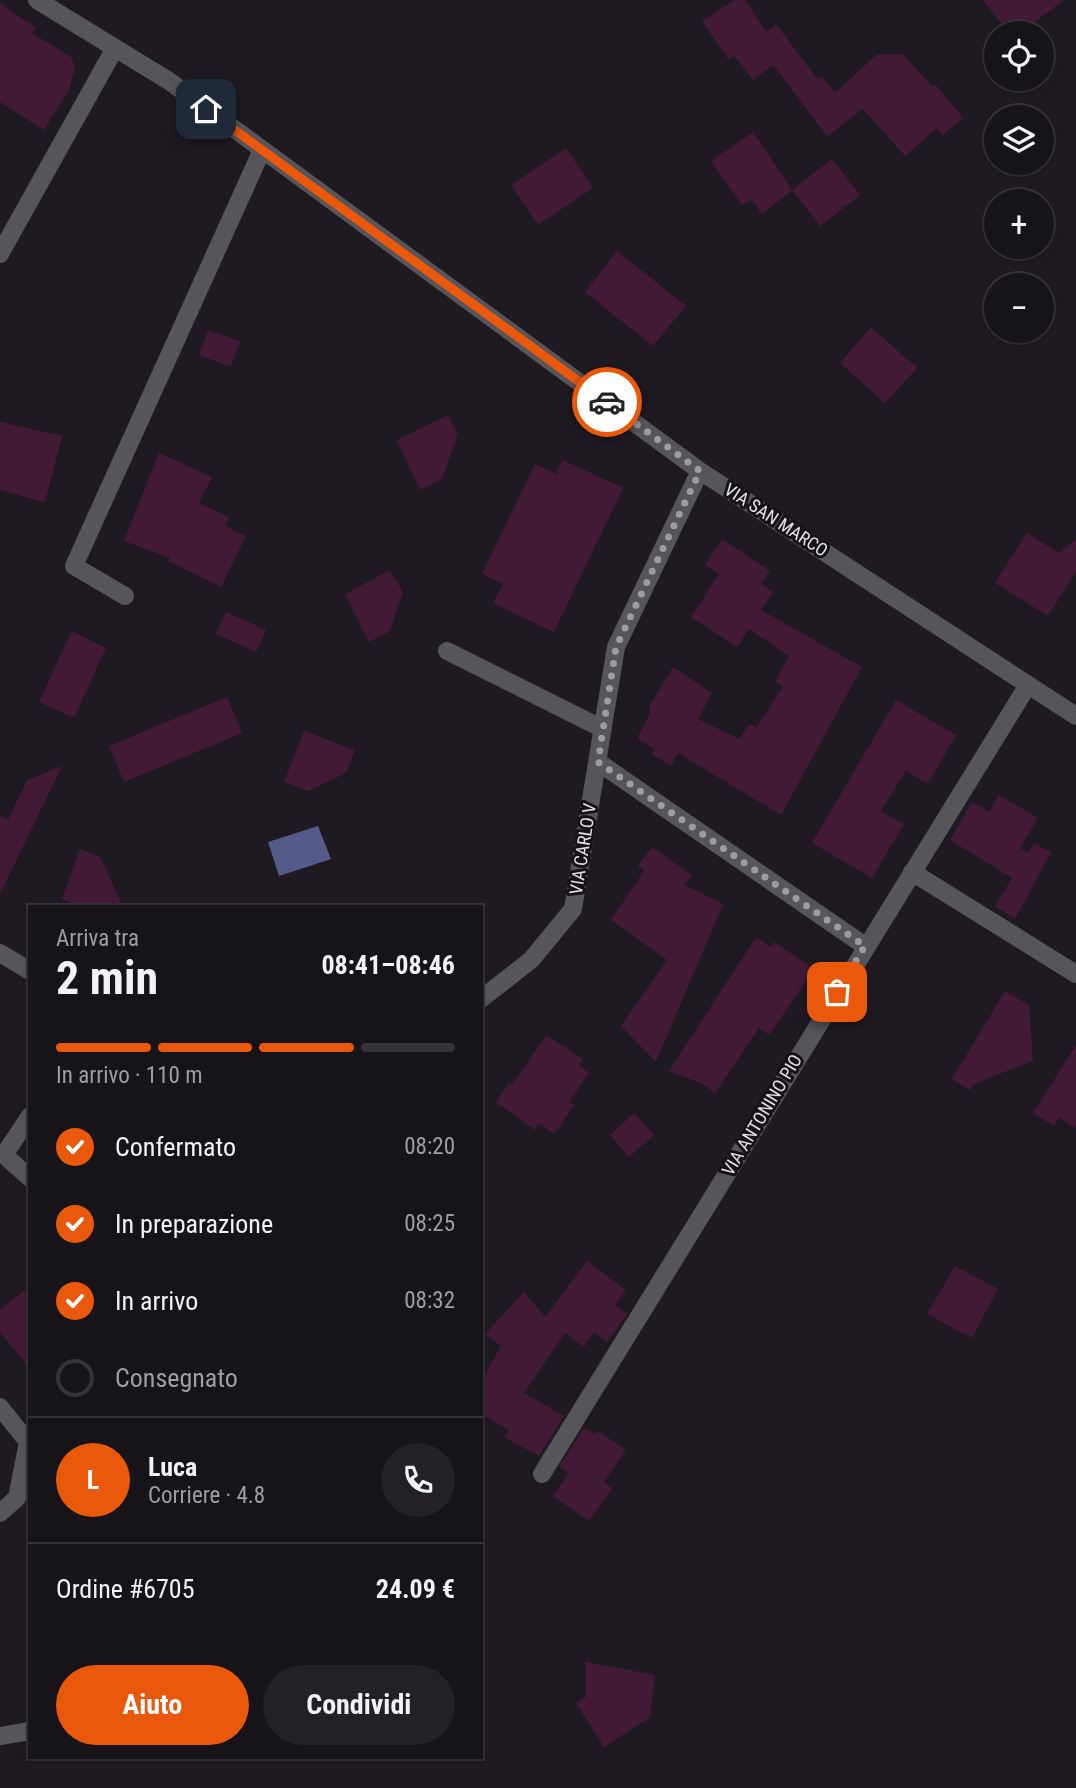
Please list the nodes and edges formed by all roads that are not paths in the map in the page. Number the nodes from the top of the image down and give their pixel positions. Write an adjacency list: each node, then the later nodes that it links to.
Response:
1 (37, 0): 2 (street, VIA SAN MARCO)
2 (115, 48): 3 (street, VIA SAN MARCO); 4 (street)
3 (262, 150): 5 (street, VIA SAN MARCO); 6 (street)
4 (0, 254)
5 (700, 471): 8 (street, VIA SAN MARCO); 10 (street, VIA CARLO V)
6 (125, 596)
7 (447, 651): 10 (street)
8 (1028, 685): 9 (street, VIA SAN MARCO); 12 (street, VIA ANTONINO PIO)
9 (1076, 716)
10 (603, 729): 11 (street, VIA CARLO V)
11 (598, 762): 13 (street); 17 (street, VIA CARLO V)
12 (912, 872): 13 (street, VIA ANTONINO PIO); 16 (street)
13 (865, 946): 22 (street, VIA ANTONINO PIO)
14 (0, 953): 15 (street)
15 (28, 970)
16 (1076, 974)
17 (483, 997)
18 (28, 1119): 19 (street)
19 (28, 1176)
20 (0, 1407): 21 (street)
21 (28, 1451): 23 (street)
22 (542, 1474)
23 (0, 1513)
24 (28, 1731): 25 (street)
25 (0, 1736)

